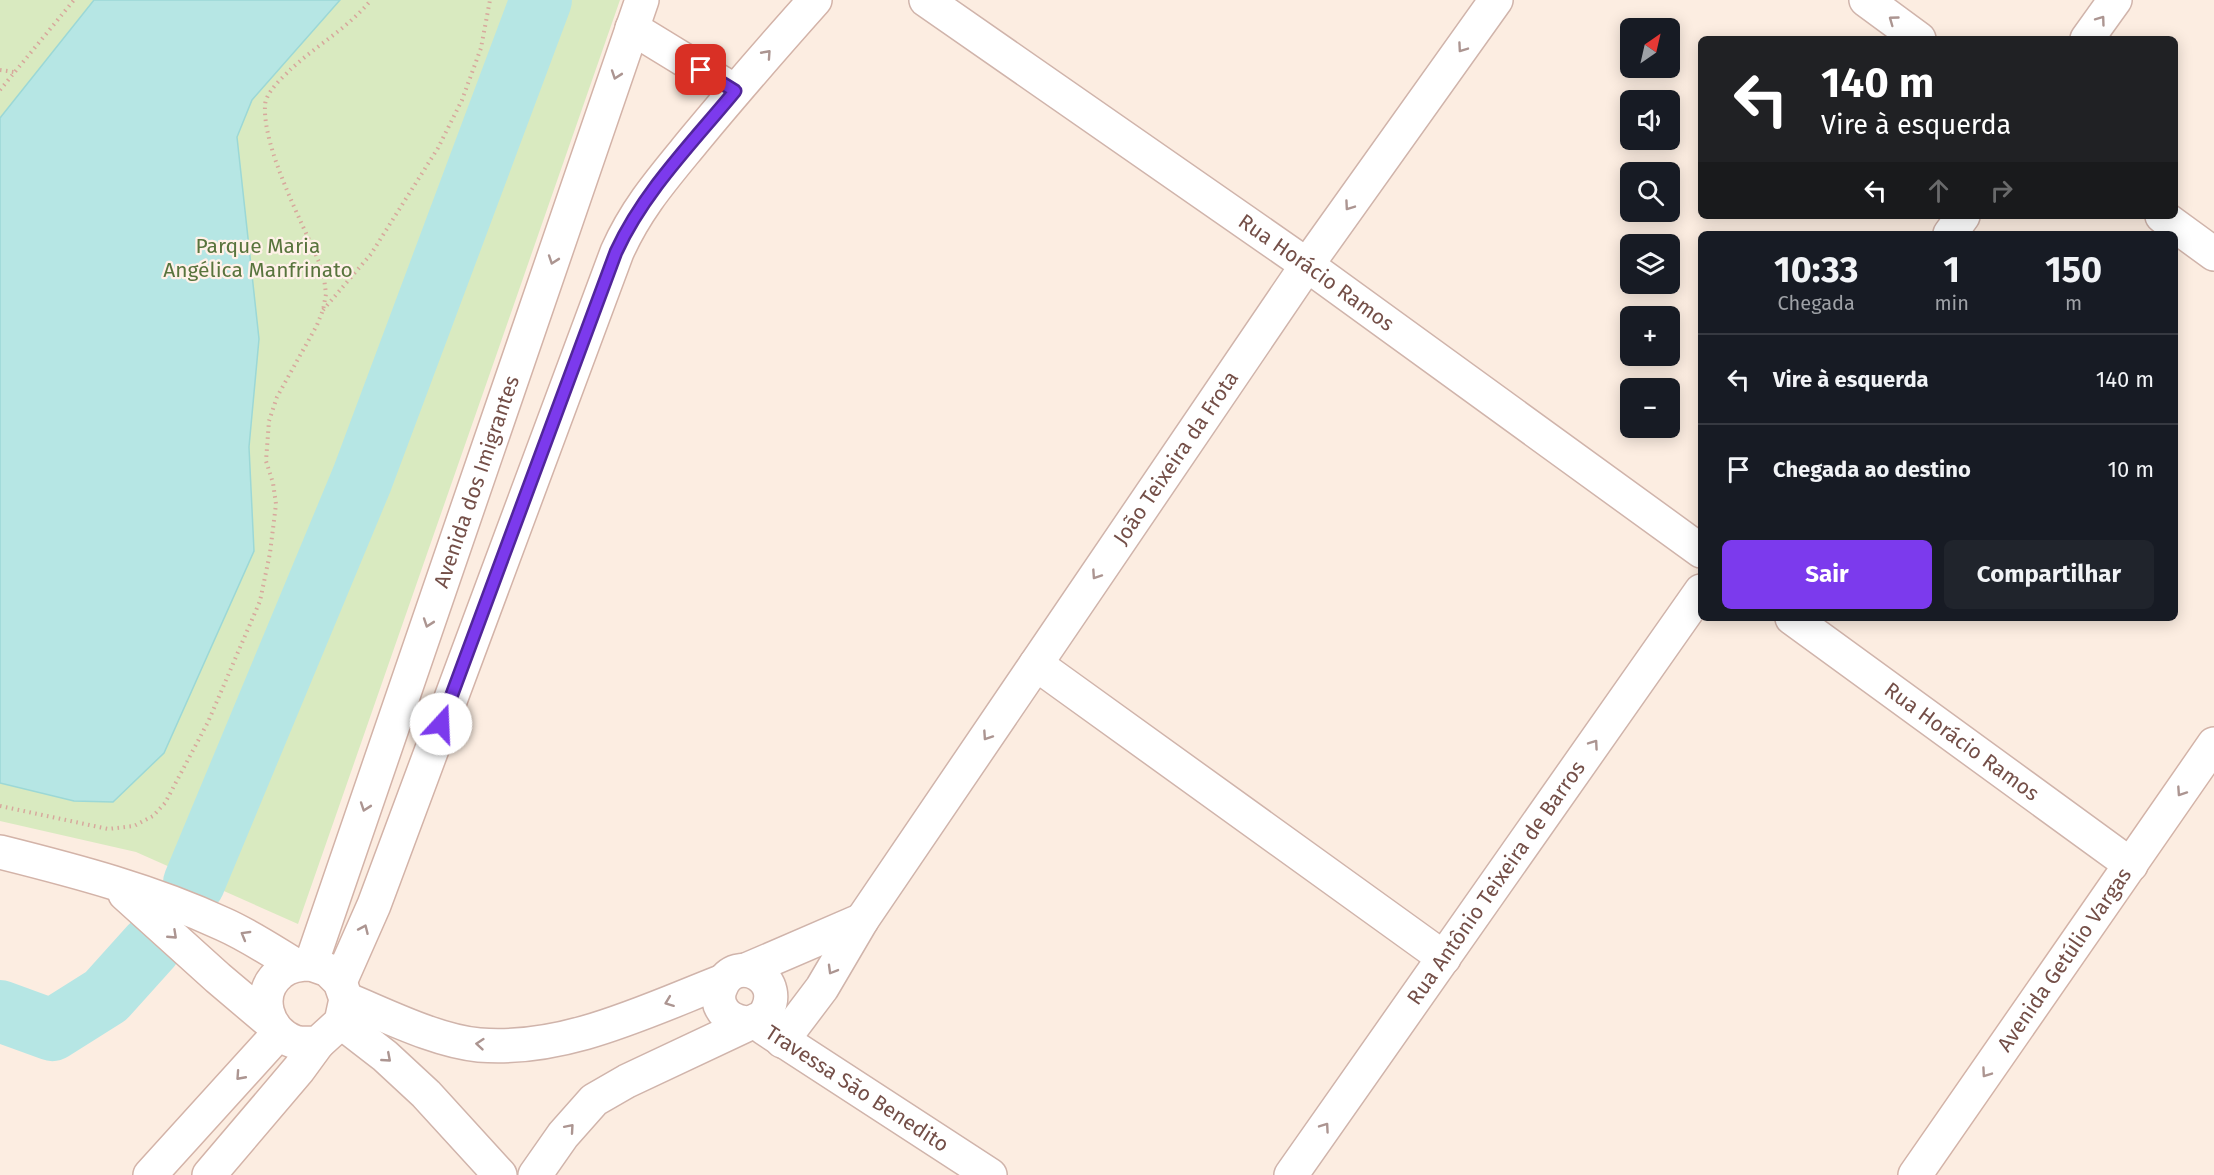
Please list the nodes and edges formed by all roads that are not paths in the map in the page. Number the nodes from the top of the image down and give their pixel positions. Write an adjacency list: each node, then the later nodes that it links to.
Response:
1 (815, 0): 9 (street, one-way to 1)
2 (926, 0): 12 (street, Rua Horácio Ramos)
3 (1496, 0): 12 (street, João Teixeira da Frota, one-way to 12)
4 (1866, 0): 7 (street, one-way to 4)
5 (2115, 0): 8 (street, one-way to 5)
6 (637, 14): 9 (street); 23 (street, Avenida dos Imigrantes, one-way to 23)
7 (1915, 36)
8 (2089, 36)
9 (735, 91): 25 (street, one-way to 9)
10 (2166, 219): 11 (street)
11 (2214, 254)
12 (1307, 265): 13 (street, Rua Horácio Ramos); 16 (street, João Teixeira da Frota, one-way to 16)
13 (1698, 549)
14 (1698, 595): 22 (street, Rua Antônio Teixeira de Barros, one-way to 14)
15 (1796, 621): 19 (street, Rua Horácio Ramos)
16 (1036, 664): 21 (street, João Teixeira da Frota, one-way to 21); 22 (street)
17 (2212, 751): 19 (street, Avenida Getúlio Vargas, one-way to 19)
18 (0, 852): 20 (street)
19 (2131, 865): 35 (street, Avenida Getúlio Vargas, one-way to 35)
20 (113, 883): 23 (street, one-way to 20); 27 (street, one-way to 27)
21 (862, 920): 24 (street); 28 (street, João Teixeira da Frota, one-way to 28)
22 (1444, 958): 34 (street, Rua Antônio Teixeira de Barros, one-way to 22)
23 (303, 964): 25 (street); 27 (street)
24 (735, 976): 25 (street, one-way to 25); 26 (street); 26 (street)
25 (336, 1012): 27 (street); 30 (street); 31 (street, one-way to 31)
26 (750, 1022): 28 (street, Travessa São Benedito); 32 (street, one-way to 26)
27 (274, 1027): 29 (street, one-way to 29)
28 (782, 1041): 33 (street, Travessa São Benedito)
29 (150, 1175)
30 (209, 1175)
31 (500, 1175)
32 (535, 1175)
33 (990, 1175)
34 (1291, 1175)
35 (1915, 1175)

